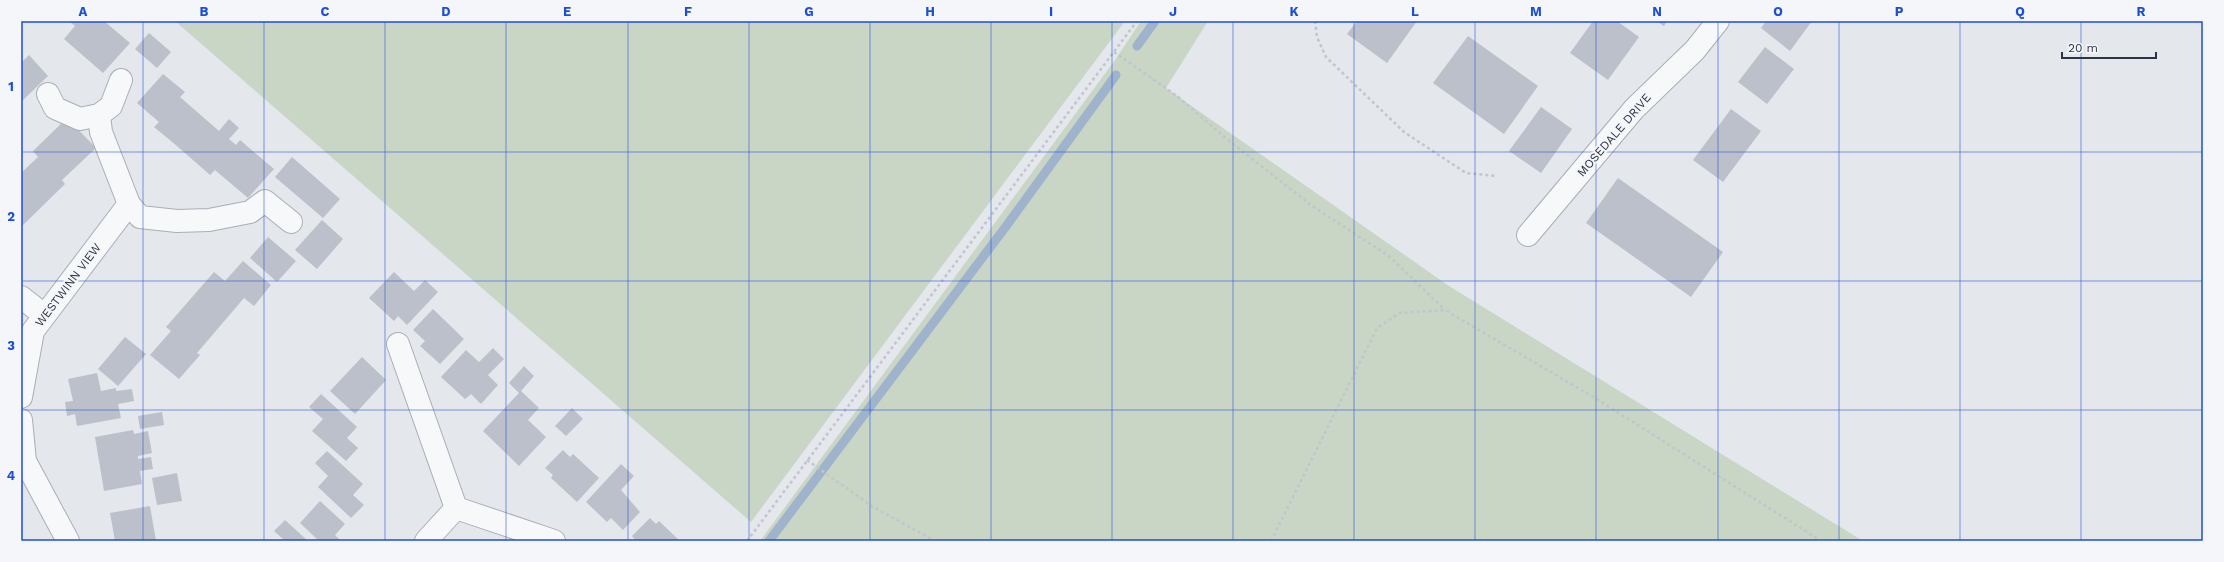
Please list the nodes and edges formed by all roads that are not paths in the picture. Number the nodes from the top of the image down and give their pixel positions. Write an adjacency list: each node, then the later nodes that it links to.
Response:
1 (1718, 21): 7 (street, MOSEDALE DRIVE)
2 (121, 80): 4 (street)
3 (48, 94): 4 (street)
4 (99, 115): 5 (street)
5 (129, 204): 6 (street); 9 (street, WESTWINN VIEW)
6 (291, 222)
7 (1528, 234)
8 (21, 297): 9 (street)
9 (44, 315): 11 (street, WESTWINN VIEW)
10 (398, 344): 13 (street)
11 (21, 397)
12 (21, 420): 14 (street)
13 (456, 508): 15 (street); 16 (street)
14 (68, 541)
15 (426, 541)
16 (554, 541)

